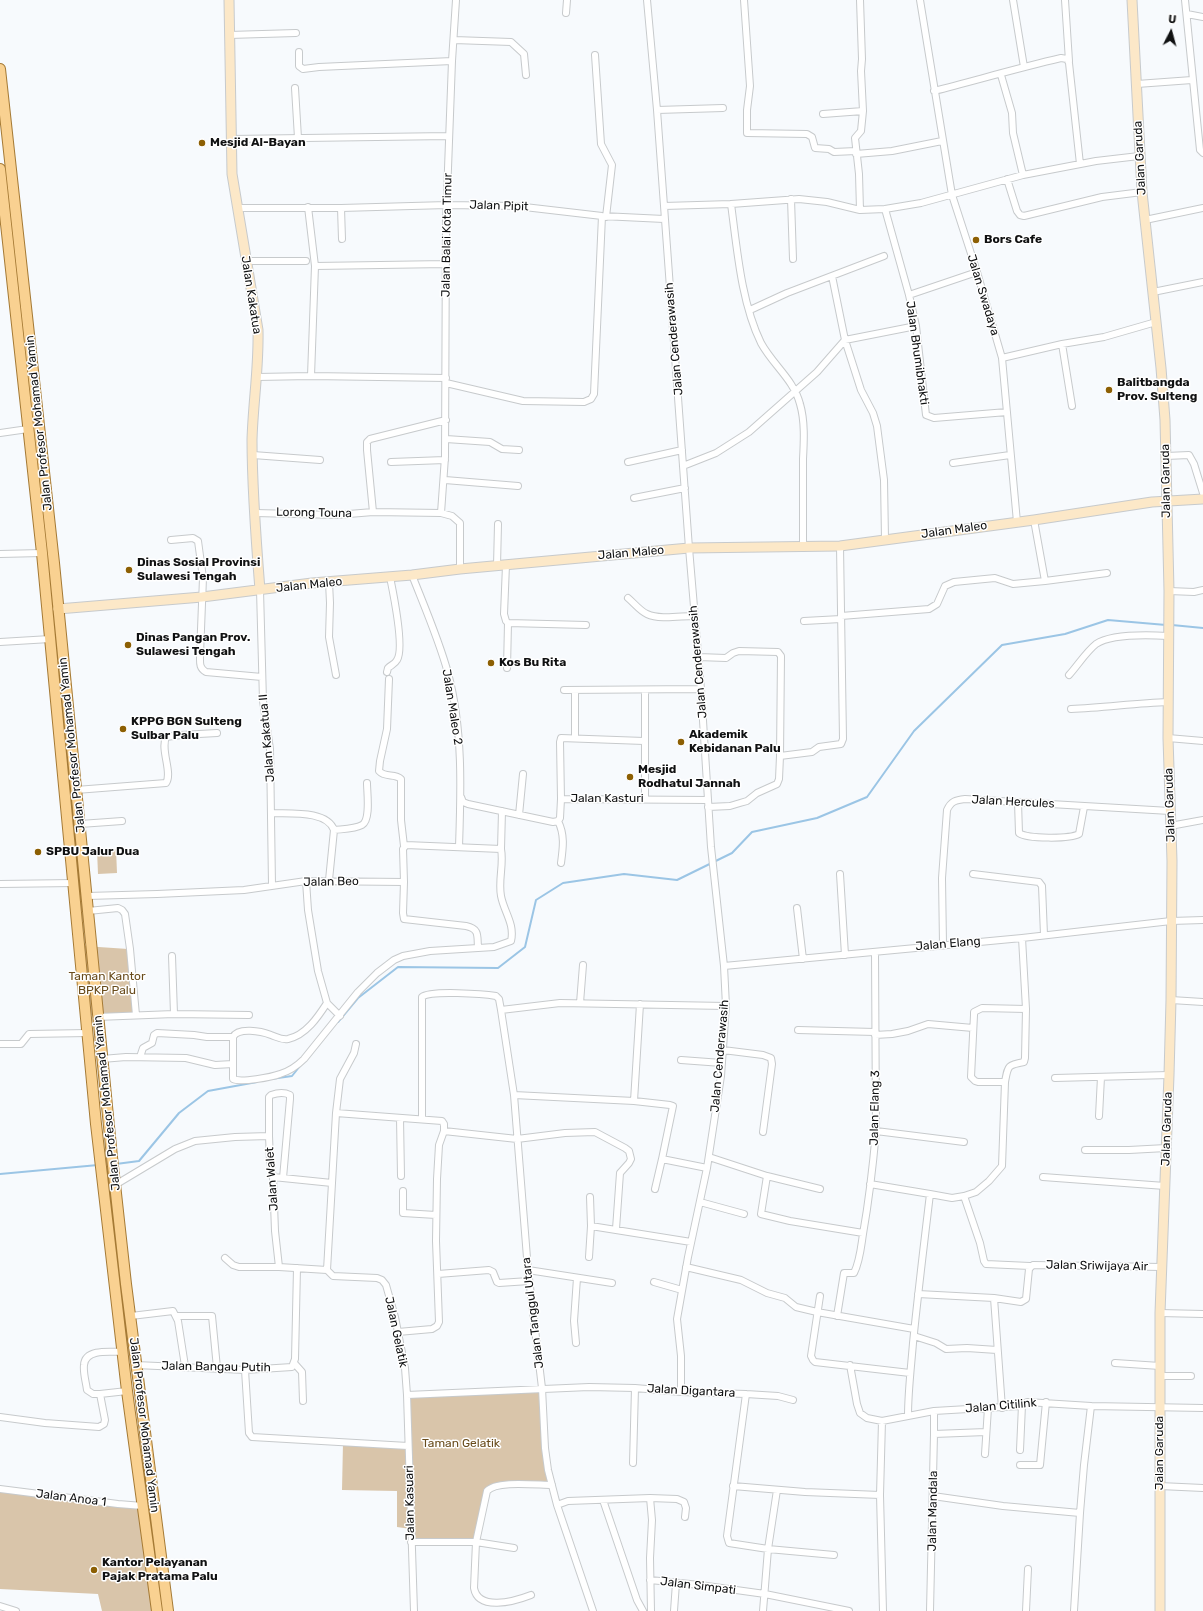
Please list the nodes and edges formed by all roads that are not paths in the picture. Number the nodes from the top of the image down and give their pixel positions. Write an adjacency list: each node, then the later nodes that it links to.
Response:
1 (229, 0): 16 (street, Jalan Kakatua)
2 (456, 0): 17 (street, Jalan Balai Kota Timur)
3 (566, 0): 12 (street)
4 (647, 0): 31 (street, Jalan Cenderawasih)
5 (744, 0): 38 (street)
6 (860, 0): 32 (street)
7 (920, 0): 29 (street, Jalan Swadaya)
8 (1013, 0): 22 (street)
9 (1065, 0): 21 (street)
10 (1132, 0): 27 (street, Jalan Garuda)
11 (1185, 0): 13 (street)
12 (566, 13)
13 (1187, 14): 14 (street); 26 (street)
14 (1203, 17)
15 (296, 33): 16 (street)
16 (229, 35): 36 (street, Jalan Kakatua)
17 (454, 40): 20 (street, Jalan Balai Kota Timur); 24 (street)
18 (299, 52): 20 (street)
19 (595, 55): 57 (street)
20 (452, 61): 34 (street, Jalan Balai Kota Timur)
21 (1069, 61): 22 (street); 41 (street)
22 (1024, 67): 25 (street)
23 (0, 69): 72 (main road, Jalan Profesor Mohamad Yamin)
24 (526, 75)
25 (1001, 75): 29 (street); 43 (street)
26 (1192, 80): 27 (street); 39 (street)
27 (1137, 84): 40 (street, Jalan Garuda)
28 (295, 88): 35 (street)
29 (934, 91): 37 (street, Jalan Swadaya)
30 (723, 108): 31 (street)
31 (657, 110): 50 (street, Jalan Cenderawasih)
32 (863, 111): 33 (street); 38 (street)
33 (823, 114)
34 (449, 136): 35 (street); 49 (street, Jalan Balai Kota Timur)
35 (298, 138): 36 (street)
36 (231, 139): 52 (street, Jalan Kakatua)
37 (942, 141): 38 (street); 46 (street, Jalan Swadaya)
38 (856, 152): 56 (street)
39 (1203, 153)
40 (1139, 156): 41 (street); 45 (street, Jalan Garuda)
41 (1080, 164): 43 (street)
42 (0, 169): 73 (main road, Jalan Profesor Mohamad Yamin)
43 (1023, 174): 44 (street)
44 (1007, 179): 45 (street); 46 (street)
45 (1142, 192): 59 (street, Jalan Garuda)
46 (952, 195): 55 (street); 67 (street, Jalan Swadaya)
47 (791, 199): 48 (street); 56 (street); 62 (street)
48 (731, 204): 50 (street); 74 (street)
49 (447, 205): 53 (street, Jalan Pipit); 57 (street, Jalan Pipit); 65 (street, Jalan Balai Kota Timur)
50 (664, 206): 58 (street, Jalan Cenderawasih)
51 (308, 207): 52 (street, Jalan Pipit); 53 (street, Jalan Pipit); 66 (street)
52 (238, 208): 63 (street, Jalan Kakatua)
53 (341, 208): 60 (street)
54 (1203, 208): 59 (street)
55 (885, 209): 56 (street); 71 (street, Jalan Bhumibhakti)
56 (860, 210)
57 (604, 217): 58 (street, Jalan Pipit); 82 (street)
58 (664, 219): 91 (street, Jalan Cenderawasih)
59 (1145, 220): 70 (street, Jalan Garuda)
60 (342, 239)
61 (884, 256): 68 (street)
62 (793, 259)
63 (245, 261): 64 (street); 81 (street, Jalan Kakatua)
64 (306, 261)
65 (446, 264): 66 (street); 82 (street, Jalan Balai Kota Timur)
66 (315, 266): 80 (street)
67 (977, 272): 71 (street); 79 (street, Jalan Swadaya)
68 (832, 276): 74 (street); 77 (street)
69 (1203, 282): 70 (street)
70 (1153, 292): 75 (street, Jalan Garuda)
71 (909, 295): 76 (street, Jalan Bhumibhakti)
72 (27, 308): 73 (main road); 133 (main road, Jalan Profesor Mohamad Yamin)
73 (15, 310): 87 (main road, Jalan Profesor Mohamad Yamin)
74 (750, 310): 83 (street)
75 (1156, 322): 78 (street); 94 (street, Jalan Garuda)
76 (916, 326): 77 (street); 85 (street, Jalan Bhumibhakti)
77 (845, 340): 83 (street); 114 (street)
78 (1062, 344): 79 (street); 84 (street)
79 (1002, 358): 85 (street, Jalan Swadaya)
80 (311, 376): 81 (street); 82 (street)
81 (257, 377): 92 (street, Jalan Kakatua)
82 (446, 380): 86 (street, Jalan Balai Kota Timur)
83 (796, 392): 100 (street); 117 (street)
84 (1072, 406)
85 (1007, 412): 93 (street, Jalan Swadaya)
86 (446, 420): 89 (street, Jalan Balai Kota Timur); 109 (street)
87 (28, 429): 88 (street); 119 (main road, Jalan Profesor Mohamad Yamin)
88 (0, 433)
89 (446, 439): 90 (street); 96 (street, Jalan Balai Kota Timur)
90 (519, 450)
91 (682, 450): 98 (street); 100 (street, Jalan Cenderawasih)
92 (253, 455): 95 (street); 108 (street, Jalan Kakatua)
93 (1010, 455): 99 (street); 112 (street, Jalan Swadaya)
94 (1166, 456): 104 (street); 107 (street, Jalan Garuda)
95 (320, 460)
96 (445, 460): 97 (street); 101 (street, Jalan Balai Kota Timur)
97 (391, 462)
98 (628, 462)
99 (954, 463)
100 (683, 466): 103 (street, Jalan Cenderawasih)
101 (444, 480): 102 (street); 110 (street, Jalan Balai Kota Timur)
102 (518, 486)
103 (685, 488): 105 (street); 118 (street, Jalan Cenderawasih)
104 (1203, 493)
105 (634, 498)
106 (1203, 499): 107 (street, Jalan Maleo)
107 (1167, 501): 111 (street, Jalan Maleo); 130 (street, Jalan Garuda)
108 (255, 512): 109 (street, Lorong Touna); 128 (street, Jalan Kakatua)
109 (373, 512): 110 (street, Lorong Touna)
110 (441, 513): 122 (street)
111 (1034, 520): 112 (street, Jalan Maleo); 126 (street)
112 (1017, 522): 114 (street, Jalan Maleo)
113 (498, 524): 121 (street)
114 (886, 539): 116 (street, Jalan Maleo)
115 (170, 540): 131 (street)
116 (840, 546): 117 (street, Jalan Maleo); 135 (street)
117 (803, 547): 118 (street, Jalan Maleo)
118 (689, 548): 121 (street, Jalan Maleo); 134 (street, Jalan Cenderawasih)
119 (42, 553): 120 (street); 140 (main road, Jalan Profesor Mohamad Yamin)
120 (0, 554)
121 (502, 565): 122 (street, Jalan Maleo); 137 (street)
122 (460, 569): 124 (street, Jalan Maleo)
123 (1107, 573): 126 (street)
124 (412, 575): 125 (street, Jalan Maleo); 164 (street, Jalan Maleo 2)
125 (390, 577): 127 (street, Jalan Maleo); 144 (street)
126 (1045, 581): 135 (street)
127 (329, 582): 128 (street, Jalan Maleo); 145 (street)
128 (260, 590): 131 (street, Jalan Maleo); 147 (street, Jalan Kakatua II)
129 (1203, 590): 130 (street)
130 (1169, 592): 139 (street, Jalan Garuda)
131 (202, 597): 133 (street, Jalan Maleo); 147 (street)
132 (628, 598): 134 (street)
133 (58, 609): 163 (main road, Jalan Profesor Mohamad Yamin)
134 (694, 616): 142 (street, Jalan Cenderawasih)
135 (841, 618): 136 (street); 160 (street)
136 (804, 621)
137 (508, 623): 138 (street); 143 (street)
138 (586, 624)
139 (1168, 633): 146 (street); 153 (street, Jalan Garuda)
140 (50, 639): 141 (street); 190 (main road, Jalan Profesor Mohamad Yamin)
141 (0, 642)
142 (698, 657): 149 (street, Jalan Cenderawasih); 160 (street)
143 (507, 668)
144 (387, 672)
145 (336, 675)
146 (1069, 675)
147 (262, 677): 173 (street, Jalan Kakatua II)
148 (389, 679): 181 (street)
149 (701, 688): 152 (street); 167 (street, Jalan Cenderawasih)
150 (564, 690): 151 (street)
151 (574, 690): 152 (street); 156 (street)
152 (645, 690): 159 (street)
153 (1168, 702): 154 (street); 157 (street, Jalan Garuda)
154 (1071, 709)
155 (217, 733): 163 (street)
156 (575, 738): 159 (street); 165 (street)
157 (1168, 738): 158 (street); 172 (street, Jalan Garuda)
158 (1203, 741)
159 (644, 742): 166 (street)
160 (780, 756): 169 (street)
161 (523, 774): 174 (street)
162 (367, 783): 180 (street)
163 (76, 790): 178 (main road, Jalan Profesor Mohamad Yamin)
164 (461, 798): 171 (street); 182 (street, Jalan Maleo 2)
165 (561, 799): 166 (street, Jalan Kasturi); 177 (street, Jalan Kasturi)
166 (645, 799): 167 (street, Jalan Kasturi)
167 (707, 800): 169 (street, Jalan Cenderawasih)
168 (1018, 802): 170 (street, Jalan Hercules); 170 (street); 200 (street, Jalan Hercules)
169 (708, 807): 207 (street, Jalan Cenderawasih)
170 (1084, 807): 172 (street, Jalan Hercules)
171 (502, 811): 174 (street); 183 (street)
172 (1170, 811): 179 (street, Jalan Garuda)
173 (272, 813): 180 (street); 192 (street, Jalan Kakatua II)
174 (519, 815): 177 (street)
175 (1203, 820): 179 (street)
176 (122, 821): 178 (street)
177 (558, 821): 184 (street)
178 (80, 824): 193 (main road, Jalan Profesor Mohamad Yamin)
179 (1170, 826): 197 (street, Jalan Garuda)
180 (334, 830): 187 (street)
181 (404, 846): 182 (street); 189 (street)
182 (459, 847): 183 (street)
183 (501, 849): 201 (street)
184 (561, 863)
185 (840, 874): 203 (street)
186 (973, 874): 198 (street)
187 (329, 880): 188 (street, Jalan Beo); 189 (street, Jalan Beo)
188 (306, 881): 192 (street, Jalan Beo); 210 (street)
189 (404, 882): 201 (street)
190 (74, 883): 191 (street); 223 (main road, Jalan Profesor Mohamad Yamin)
191 (0, 884)
192 (272, 885): 193 (street, Jalan Beo)
193 (87, 896): 195 (main road, Jalan Profesor Mohamad Yamin)
194 (797, 908): 205 (street)
195 (88, 911): 217 (street); 220 (main road, Jalan Profesor Mohamad Yamin)
196 (1203, 920): 197 (street, Jalan Elang)
197 (1171, 921): 198 (street, Jalan Elang); 208 (street, Jalan Garuda)
198 (1044, 935): 199 (street, Jalan Elang)
199 (1022, 938): 200 (street, Jalan Elang); 214 (street)
200 (943, 944): 202 (street, Jalan Elang)
201 (478, 948): 219 (street)
202 (875, 952): 203 (street, Jalan Elang); 224 (street, Jalan Elang 3)
203 (845, 955): 205 (street, Jalan Elang)
204 (172, 956): 216 (street)
205 (803, 959): 207 (street, Jalan Elang)
206 (583, 965): 211 (street)
207 (724, 966): 213 (street, Jalan Cenderawasih)
208 (1171, 1000): 209 (street); 235 (street, Jalan Garuda)
209 (1203, 1002)
210 (326, 1003): 219 (street); 225 (street)
211 (580, 1003): 212 (street); 215 (street)
212 (640, 1004): 213 (street); 240 (street)
213 (726, 1006): 228 (street, Jalan Cenderawasih)
214 (1026, 1009): 221 (street); 238 (street)
215 (503, 1010): 239 (street, Jalan Tanggul Utara); 244 (street)
216 (174, 1014): 217 (street); 218 (street)
217 (136, 1015): 220 (street)
218 (249, 1015)
219 (340, 1016): 233 (street)
220 (97, 1017): 231 (main road, Jalan Profesor Mohamad Yamin)
221 (973, 1028): 224 (street); 238 (street)
222 (798, 1030): 224 (street)
223 (88, 1033): 226 (street); 234 (main road, Jalan Profesor Mohamad Yamin)
224 (875, 1033): 246 (street, Jalan Elang 3)
225 (232, 1037): 229 (street); 233 (street)
226 (0, 1044)
227 (356, 1044): 241 (street)
228 (723, 1050): 232 (street, Jalan Cenderawasih); 247 (street)
229 (140, 1057): 231 (street); 233 (street)
230 (681, 1060): 232 (street)
231 (102, 1063): 234 (main road); 261 (main road, Jalan Profesor Mohamad Yamin)
232 (722, 1063): 253 (street, Jalan Cenderawasih)
233 (233, 1064)
234 (90, 1068): 306 (main road, Jalan Profesor Mohamad Yamin)
235 (1169, 1075): 236 (street); 251 (street, Jalan Garuda)
236 (1101, 1077): 237 (street); 242 (street)
237 (1055, 1078)
238 (1005, 1082): 269 (street)
239 (517, 1095): 240 (street); 249 (street, Jalan Tanggul Utara)
240 (634, 1101): 254 (street)
241 (336, 1113): 243 (street); 262 (street)
242 (1099, 1116)
243 (400, 1118): 244 (street); 256 (street)
244 (422, 1119): 245 (street)
245 (444, 1131): 249 (street); 273 (street)
246 (876, 1131): 250 (street); 263 (street, Jalan Elang 3)
247 (763, 1132)
248 (268, 1136): 258 (street, Jalan Walet); 260 (street); 261 (street, Jalan Walet)
249 (518, 1139): 275 (street); 286 (street, Jalan Tanggul Utara)
250 (964, 1142)
251 (1166, 1148): 252 (street); 264 (street, Jalan Garuda)
252 (1085, 1150)
253 (709, 1157): 255 (street, Jalan Cenderawasih); 257 (street)
254 (662, 1159): 255 (street); 265 (street)
255 (707, 1168): 271 (street, Jalan Cenderawasih)
256 (401, 1176)
257 (767, 1176): 266 (street); 276 (street)
258 (273, 1177): 260 (street); 281 (street, Jalan Walet)
259 (1043, 1177): 264 (street)
260 (283, 1178): 262 (street)
261 (115, 1182): 299 (main road, Jalan Profesor Mohamad Yamin)
262 (332, 1183): 285 (street)
263 (870, 1184): 268 (street); 276 (street, Jalan Elang 3)
264 (1165, 1186): 283 (street, Jalan Garuda)
265 (655, 1189)
266 (820, 1189)
267 (403, 1191): 273 (street)
268 (930, 1194): 269 (street); 293 (street)
269 (964, 1196): 280 (street)
270 (590, 1197): 274 (street)
271 (700, 1202): 272 (street); 277 (street, Jalan Cenderawasih)
272 (744, 1214)
273 (436, 1215): 287 (street)
274 (591, 1226): 275 (street); 278 (street)
275 (616, 1229): 277 (street)
276 (864, 1234): 301 (street, Jalan Elang 3)
277 (691, 1242): 282 (street, Jalan Cenderawasih)
278 (589, 1257)
279 (225, 1258): 281 (street)
280 (1030, 1266): 283 (street, Jalan Sriwijaya Air); 295 (street, Jalan Sriwijaya Air)
281 (279, 1267): 284 (street)
282 (686, 1267): 292 (street, Jalan Cenderawasih); 296 (street)
283 (1162, 1267): 297 (street, Jalan Garuda)
284 (297, 1268): 285 (street); 307 (street)
285 (327, 1270): 302 (street, Jalan Gelatik)
286 (528, 1270): 288 (street); 289 (street, Jalan Tanggul Utara)
287 (438, 1274): 289 (street); 302 (street)
288 (577, 1278): 291 (street); 304 (street)
289 (529, 1281): 318 (street, Jalan Tanggul Utara)
290 (654, 1282): 292 (street)
291 (612, 1283)
292 (682, 1290): 321 (street, Jalan Cenderawasih)
293 (918, 1294): 295 (street, Jalan Sriwijaya Air); 303 (street)
294 (820, 1296): 296 (street)
295 (994, 1298): 305 (street)
296 (817, 1312): 301 (street); 309 (street)
297 (1160, 1313): 298 (street); 312 (street, Jalan Garuda)
298 (1203, 1314)
299 (131, 1316): 300 (street); 310 (main road, Jalan Profesor Mohamad Yamin)
300 (177, 1316): 311 (street); 313 (street)
301 (836, 1316): 303 (street)
302 (398, 1332): 324 (street, Jalan Gelatik)
303 (914, 1333): 305 (street); 315 (street)
304 (576, 1343)
305 (997, 1350): 331 (street)
306 (123, 1352): 320 (main road, Jalan Profesor Mohamad Yamin); 322 (street)
307 (294, 1363): 314 (street, Jalan Bangau Putih); 326 (street)
308 (1115, 1363): 312 (street)
309 (850, 1365): 315 (street); 337 (street, Jalan Citilink)
310 (136, 1366): 311 (street, Jalan Bangau Putih); 372 (main road, Jalan Profesor Mohamad Yamin)
311 (185, 1366): 313 (street, Jalan Bangau Putih)
312 (1160, 1366): 316 (street, Jalan Garuda)
313 (217, 1368): 314 (street, Jalan Bangau Putih)
314 (245, 1370): 340 (street)
315 (910, 1373): 336 (street)
316 (1160, 1376): 317 (street); 332 (street, Jalan Garuda)
317 (1191, 1376)
318 (546, 1388): 319 (street, Jalan Digantara); 324 (street, Jalan Digantara); 345 (street, Jalan Tanggul Utara)
319 (635, 1388): 321 (street, Jalan Digantara); 343 (street)
320 (128, 1391): 322 (street); 356 (main road, Jalan Profesor Mohamad Yamin)
321 (680, 1392): 323 (street, Jalan Digantara)
322 (100, 1394): 335 (street)
323 (746, 1394): 325 (street); 346 (street, Jalan Digantara)
324 (407, 1395): 340 (street, Jalan Kasuari)
325 (792, 1400)
326 (303, 1401)
327 (1046, 1402): 328 (street, Jalan Citilink); 329 (street, Jalan Citilink); 344 (street)
328 (1022, 1405): 331 (street, Jalan Citilink); 341 (street)
329 (1091, 1406): 332 (street, Jalan Citilink); 357 (street)
330 (988, 1408): 331 (street, Jalan Citilink); 334 (street, Jalan Citilink); 338 (street)
331 (1002, 1408)
332 (1160, 1408): 333 (street, Jalan Citilink); 347 (street, Jalan Garuda)
333 (1203, 1408)
334 (934, 1411): 336 (street, Jalan Citilink); 339 (street, Jalan Mandala)
335 (0, 1416)
336 (908, 1416): 337 (street, Jalan Citilink)
337 (882, 1421): 351 (street)
338 (986, 1432): 339 (street); 342 (street)
339 (934, 1434): 352 (street, Jalan Mandala)
340 (408, 1446): 359 (street, Jalan Kasuari)
341 (1020, 1450)
342 (985, 1454)
343 (634, 1463)
344 (1020, 1465)
345 (552, 1485): 355 (street, Jalan Tanggul Utara); 360 (street)
346 (733, 1486): 350 (street); 362 (street, Jalan Digantara)
347 (1160, 1486): 348 (street); 384 (street, Jalan Garuda)
348 (1203, 1488)
349 (0, 1489): 356 (street, Jalan Anoa 1)
350 (777, 1490): 351 (street); 362 (street)
351 (880, 1495): 380 (street)
352 (933, 1496): 357 (street); 381 (street, Jalan Mandala)
353 (650, 1498): 354 (street); 358 (street); 365 (street, Jalan Simpati)
354 (603, 1500): 355 (street); 375 (street)
355 (559, 1504): 374 (street, Jalan Tanggul Utara)
356 (143, 1506): 371 (main road, Jalan Profesor Mohamad Yamin)
357 (1080, 1513): 383 (street)
358 (685, 1517)
359 (411, 1542): 360 (street); 373 (street, Jalan Kasuari)
360 (476, 1542): 361 (street); 368 (street)
361 (514, 1548)
362 (768, 1548): 363 (street); 367 (street)
363 (834, 1555)
364 (1028, 1569): 382 (street)
365 (650, 1580): 366 (street, Jalan Simpati); 376 (street)
366 (676, 1583): 367 (street, Jalan Simpati); 377 (street)
367 (765, 1594): 378 (street); 379 (street, Jalan Simpati)
368 (531, 1595)
369 (0, 1606): 370 (street)
370 (16, 1611)
371 (156, 1611)
372 (168, 1611)
373 (414, 1611)
374 (593, 1611)
375 (643, 1611)
376 (650, 1611)
377 (674, 1611)
378 (763, 1611)
379 (849, 1611)
380 (883, 1611)
381 (930, 1611)
382 (1026, 1611)
383 (1074, 1611)
384 (1160, 1611)

